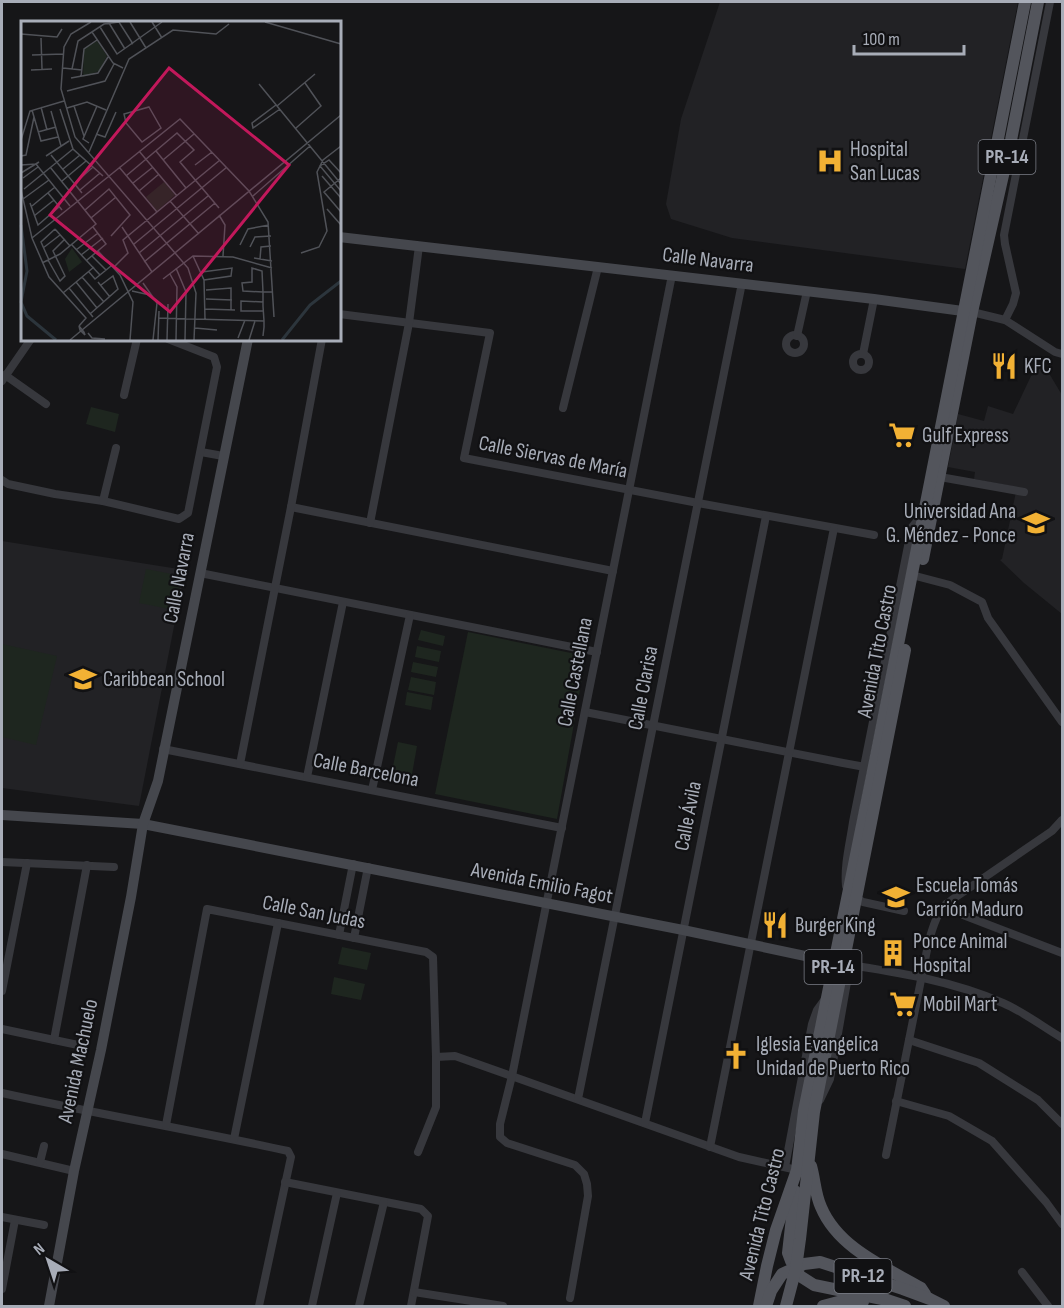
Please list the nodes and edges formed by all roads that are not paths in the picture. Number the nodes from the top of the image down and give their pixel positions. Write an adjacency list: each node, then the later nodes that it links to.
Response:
1 (1025, 2): 11 (main road, Avenida Tito Castro / PR-14)
2 (1038, 2): 11 (main road, Avenida Tito Castro / PR-14)
3 (1050, 2): 13 (street)
4 (340, 237): 5 (street, Calle Navarra)
5 (419, 246): 6 (street, Calle Navarra); 14 (street)
6 (598, 267): 7 (street, Calle Navarra); 26 (street)
7 (672, 276): 8 (street, Calle Navarra); 32 (street, Calle Castellana)
8 (742, 284): 9 (street, Calle Navarra); 35 (street, Calle Clarisa)
9 (807, 291): 10 (street, Calle Navarra); 15 (street)
10 (874, 299): 11 (street, Calle Navarra); 21 (street)
11 (968, 311): 13 (street, Calle Navarra); 30 (main road, Avenida Tito Castro / PR-14); 37 (main road, Avenida Tito Castro / PR-14)
12 (340, 314): 14 (street, Calle Siervas de María)
13 (1005, 320): 22 (street, Calle Navarra)
14 (409, 323): 32 (street, Calle Siervas de María); 39 (street)
15 (797, 336)
16 (30, 340): 23 (street)
17 (137, 340): 24 (street)
18 (171, 340): 28 (street)
19 (248, 340): 29 (street, Calle Navarra)
20 (322, 340): 36 (street)
21 (863, 354)
22 (1062, 354)
23 (3, 378): 25 (street)
24 (124, 395)
25 (46, 404)
26 (563, 408)
27 (116, 448): 34 (street)
28 (201, 452): 29 (street); 34 (street)
29 (223, 456): 43 (street, Calle Navarra)
30 (940, 477): 33 (street); 44 (main road, Avenida Tito Castro / PR-14)
31 (2, 480): 34 (street)
32 (630, 490): 35 (street, Calle Siervas de María); 42 (street, Calle Castellana)
33 (1024, 492)
34 (103, 501)
35 (698, 503): 38 (street, Calle Siervas de María); 51 (street, Calle Clarisa)
36 (291, 507): 39 (street); 45 (street)
37 (923, 515): 44 (main road, Avenida Tito Castro / PR-14); 44 (street)
38 (766, 516): 40 (street, Calle Siervas de María); 52 (street, Calle Ávila)
39 (370, 523): 42 (street)
40 (834, 528): 41 (street, Calle Siervas de María); 54 (street)
41 (874, 535)
42 (614, 571): 48 (street, Calle Castellana)
43 (200, 573): 45 (street); 53 (street, Calle Navarra)
44 (911, 575): 50 (street); 56 (main road, Avenida Tito Castro / PR-14); 56 (street)
45 (275, 588): 46 (street); 55 (street)
46 (343, 602): 47 (street); 57 (street)
47 (410, 615): 48 (street); 58 (street)
48 (597, 652): 49 (street, Calle Castellana)
49 (585, 712): 51 (street); 62 (street, Calle Castellana)
50 (1062, 722)
51 (654, 725): 52 (street); 73 (street, Calle Clarisa)
52 (721, 739): 54 (street); 75 (street, Calle Ávila)
53 (163, 749): 55 (street, Calle Barcelona); 61 (street, Calle Navarra)
54 (789, 752): 56 (street); 78 (street)
55 (240, 764): 57 (street, Calle Barcelona)
56 (874, 765): 69 (main road, Avenida Tito Castro / PR-14); 69 (street)
57 (307, 777): 58 (street, Calle Barcelona)
58 (372, 790): 62 (street, Calle Barcelona)
59 (2, 815): 61 (street, Avenida Emilio Fagot)
60 (1062, 820): 71 (street)
61 (143, 824): 65 (street, Avenida Emilio Fagot); 93 (street, Avenida Machuelo)
62 (562, 828): 70 (street, Calle Castellana)
63 (2, 862): 64 (street)
64 (27, 863): 66 (street); 82 (street)
65 (353, 864): 68 (street, Avenida Emilio Fagot); 76 (street)
66 (87, 866): 67 (street); 85 (street)
67 (114, 867)
68 (368, 867): 70 (street, Avenida Emilio Fagot); 77 (street)
69 (852, 897): 72 (street); 80 (main road, Avenida Tito Castro / PR-14)
70 (547, 903): 73 (street, Avenida Emilio Fagot); 89 (street, Calle Castellana)
71 (946, 904): 79 (street); 81 (street)
72 (904, 911)
73 (615, 917): 75 (street, Avenida Emilio Fagot); 91 (street, Calle Clarisa)
74 (278, 923): 76 (street, Calle San Judas); 96 (street, Calle San Judas); 97 (street)
75 (683, 930): 78 (street, Avenida Emilio Fagot); 94 (street, Calle Ávila)
76 (339, 935): 77 (street, Calle San Judas)
77 (354, 938): 88 (street, Calle San Judas)
78 (751, 944): 80 (street, Avenida Emilio Fagot); 99 (street)
79 (1061, 950)
80 (842, 964): 81 (street, Avenida Emilio Fagot); 103 (main road, Avenida Tito Castro / PR-14); 105 (main road, Avenida Tito Castro / PR-14)
81 (922, 978): 84 (street, Avenida Emilio Fagot); 86 (street)
82 (2, 991)
83 (2, 1029): 85 (street)
84 (1062, 1038)
85 (54, 1040): 87 (street)
86 (909, 1040): 92 (street); 95 (street)
87 (78, 1045)
88 (436, 1057): 89 (street); 100 (street, Calle San Judas)
89 (512, 1076): 91 (street); 118 (street, Calle Castellana)
90 (2, 1093): 93 (street)
91 (578, 1099): 94 (street)
92 (896, 1101): 102 (street); 112 (street)
93 (88, 1112): 96 (street); 106 (street, Avenida Machuelo)
94 (645, 1123): 99 (street)
95 (1062, 1124)
96 (166, 1125): 97 (street)
97 (234, 1139): 107 (street)
98 (44, 1146): 104 (street)
99 (710, 1147): 105 (street)
100 (418, 1152)
101 (2, 1154): 104 (street)
102 (886, 1155)
103 (809, 1157): 114 (main road, Avenida Tito Castro / PR-14); 119 (main road)
104 (40, 1162): 106 (street)
105 (791, 1168): 114 (main road); 127 (main road, Avenida Tito Castro / PR-14)
106 (74, 1170): 121 (street, Avenida Machuelo)
107 (285, 1182): 108 (street); 122 (street)
108 (337, 1192): 109 (street); 123 (street)
109 (384, 1202): 117 (street); 124 (street)
110 (2, 1217): 111 (street)
111 (15, 1220): 113 (street); 116 (street)
112 (1062, 1224)
113 (44, 1225)
114 (796, 1268): 119 (main road, PR-12); 120 (main road, PR-12); 128 (main road); 129 (main road, Avenida Tito Castro / PR-14)
115 (1022, 1272): 133 (street)
116 (2, 1289)
117 (414, 1292): 125 (street); 126 (street)
118 (570, 1298)
119 (930, 1299): 132 (main road, PR-12)
120 (887, 1300): 130 (main road); 131 (main road, PR-12)
121 (49, 1306)
122 (259, 1306)
123 (312, 1306)
124 (359, 1306)
125 (411, 1306)
126 (503, 1306)
127 (759, 1306)
128 (766, 1306)
129 (786, 1306)
130 (823, 1306)
131 (905, 1306)
132 (944, 1306)
133 (1048, 1306)

